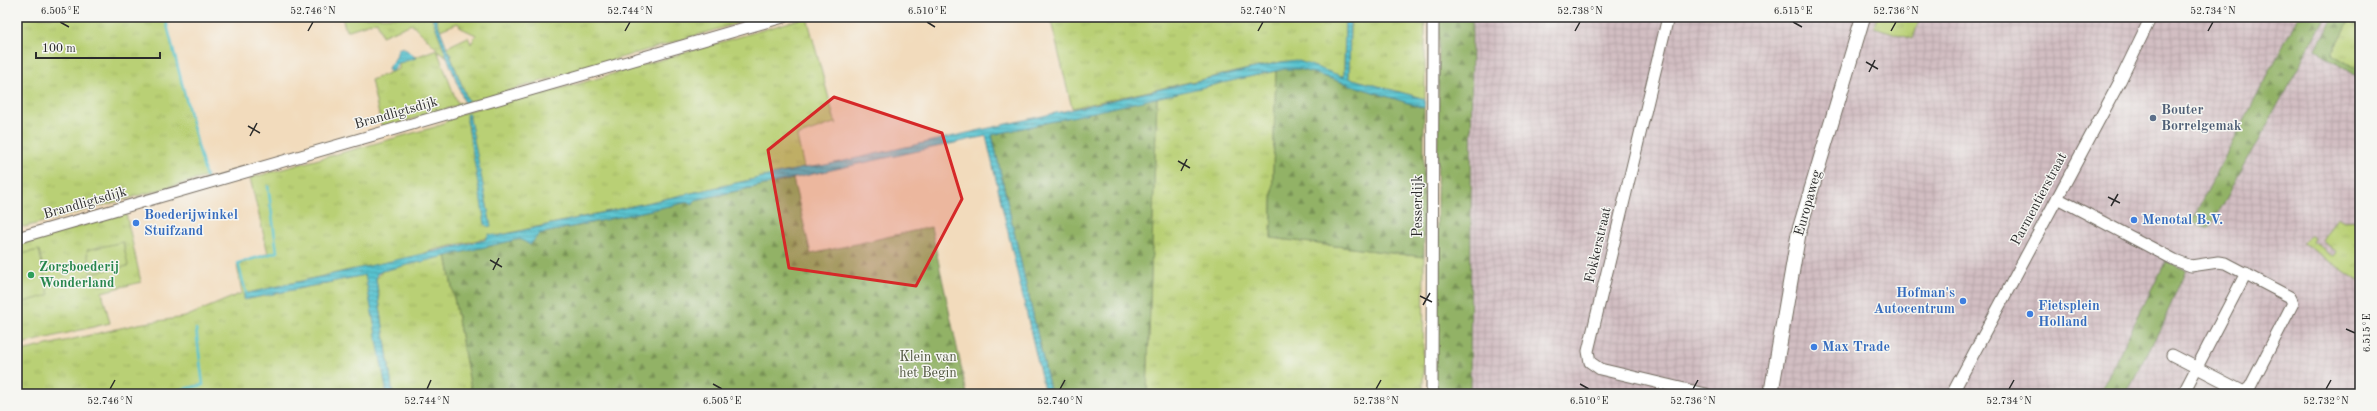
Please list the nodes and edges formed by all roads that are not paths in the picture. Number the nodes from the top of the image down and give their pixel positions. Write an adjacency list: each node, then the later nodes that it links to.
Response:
1 (783, 17): 7 (street, Brandligtsdijk)
2 (1433, 17): 11 (street, Pesserdijk)
3 (1668, 17): 12 (street, Fokkerstraat)
4 (1863, 17): 13 (main road, Europaweg)
5 (2151, 17): 6 (street, Parmentierstraat)
6 (2057, 198): 8 (street); 14 (street, Parmentierstraat)
7 (17, 238)
8 (2246, 273): 10 (street); 10 (street)
9 (2172, 355): 10 (street)
10 (2197, 368): 15 (street)
11 (1432, 394)
12 (1706, 394)
13 (1771, 394)
14 (1952, 394)
15 (2184, 394)

